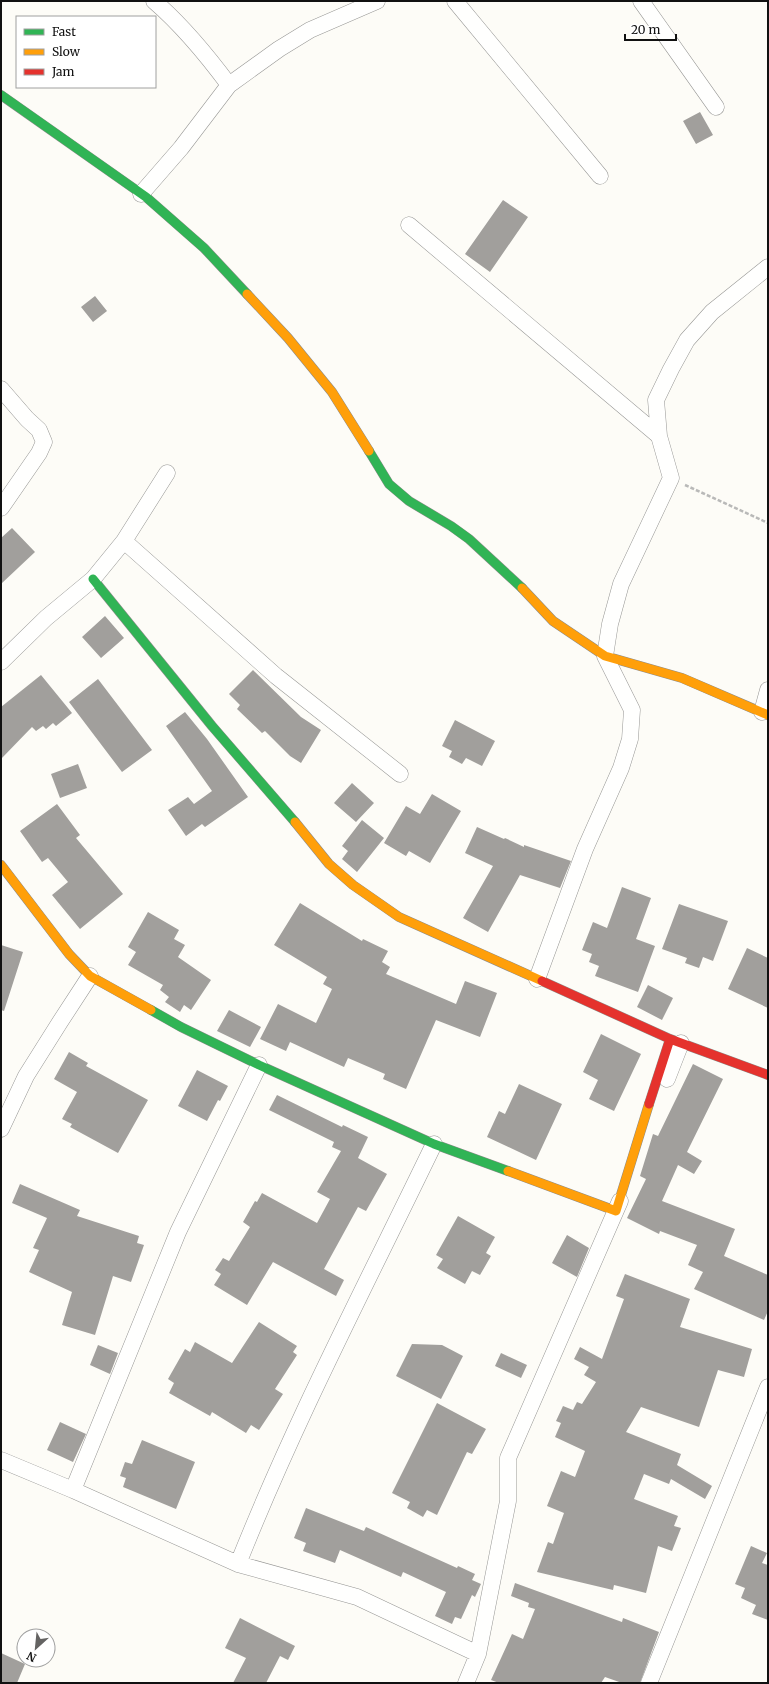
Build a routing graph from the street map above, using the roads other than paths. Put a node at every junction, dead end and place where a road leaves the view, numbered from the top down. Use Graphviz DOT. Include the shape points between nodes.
graph roads {
  1 [pos="154,1"];
  2 [pos="377,1"];
  3 [pos="455,1"];
  4 [pos="641,1"];
  5 [pos="229,85"];
  6 [pos="1,95"];
  7 [pos="716,107"];
  8 [pos="600,176"];
  9 [pos="141,194"];
  10 [pos="409,226"];
  11 [pos="768,267"];
  12 [pos="1,389"];
  13 [pos="659,436"];
  14 [pos="167,473"];
  15 [pos="1,508"];
  16 [pos="124,542"];
  17 [pos="93,579"];
  18 [pos="605,656"];
  19 [pos="1,662"];
  20 [pos="768,690"];
  21 [pos="765,714"];
  22 [pos="400,774"];
  23 [pos="1,866"];
  24 [pos="90,976"];
  25 [pos="537,979"];
  26 [pos="676,1041"];
  27 [pos="259,1065"];
  28 [pos="768,1075"];
  29 [pos="1,1129"];
  30 [pos="434,1144"];
  31 [pos="616,1211"];
  32 [pos="768,1387"];
  33 [pos="1,1460"];
  34 [pos="73,1490"];
  35 [pos="238,1564"];
  36 [pos="478,1654"];
  37 [pos="466,1683"];
  38 [pos="649,1683"];
  1 -- 5 [label="street" via="180,24"];
  2 -- 5 [label="street" via="310,30"];
  3 -- 8 [label="street"];
  4 -- 7 [label="street"];
  5 -- 9 [label="street" via="181,148"];
  6 -- 9 [label="street"];
  9 -- 18 [label="street" via="204,248 288,338 332,392 389,484 409,501 469,539 514,579 553,621"];
  10 -- 13 [label="street"];
  11 -- 13 [label="street" via="712,312 687,340 656,400"];
  12 -- 15 [label="street" via="39,430 44,442"];
  13 -- 18 [label="street" via="670,478 621,584 610,624"];
  14 -- 16 [label="street"];
  16 -- 17 [label="street"];
  16 -- 22 [label="street" via="276,676"];
  17 -- 19 [label="street" via="46,618"];
  17 -- 25 [label="street" via="212,726 329,864 353,885 399,917"];
  18 -- 21 [label="street" via="682,678"];
  18 -- 25 [label="street" via="632,710 630,739 621,768 586,849"];
  20 -- 21 [label="street"];
  23 -- 24 [label="street"];
  24 -- 27 [label="street" via="181,1027"];
  24 -- 29 [label="street" via="26,1076"];
  25 -- 26 [label="street"];
  26 -- 28 [label="street"];
  26 -- 31 [label="street"];
  27 -- 30 [label="street"];
  27 -- 34 [label="street" via="178,1232"];
  30 -- 31 [label="street"];
  30 -- 35 [label="street" via="301,1419"];
  31 -- 36 [label="street" via="508,1458 508,1500"];
  32 -- 38 [label="street"];
  33 -- 34 [label="street"];
  34 -- 35 [label="street"];
  35 -- 36 [label="street" via="357,1597"];
  36 -- 37 [label="street"];
}
